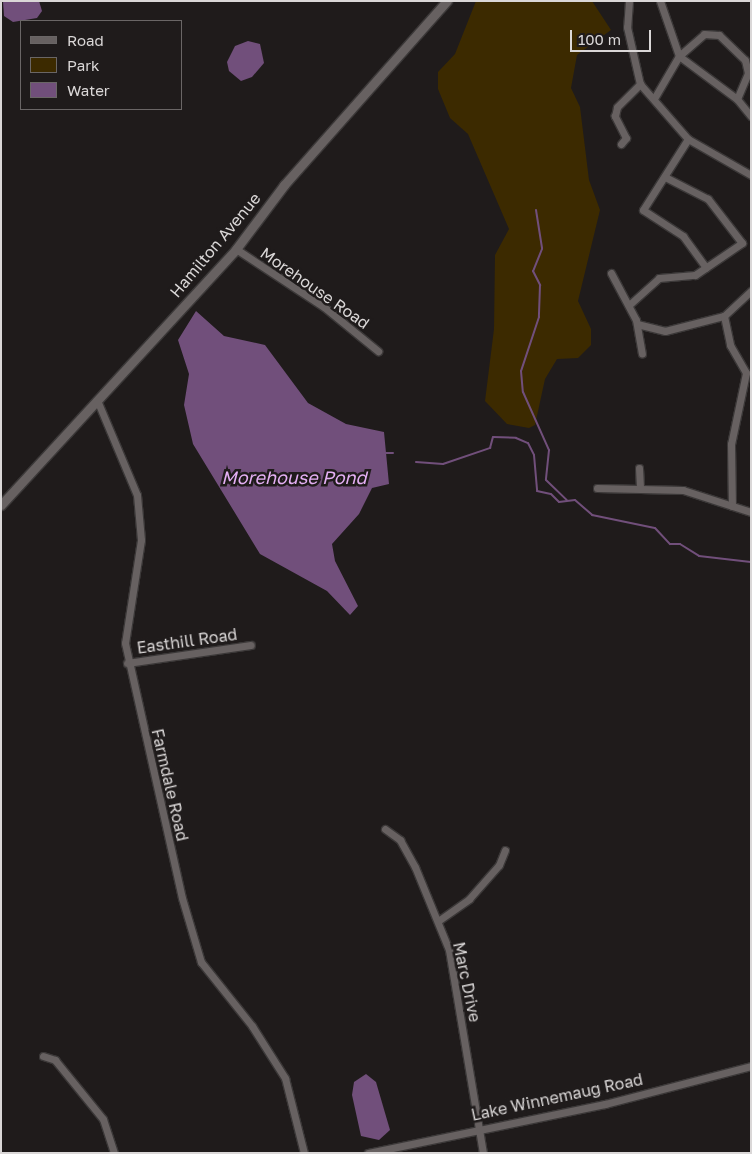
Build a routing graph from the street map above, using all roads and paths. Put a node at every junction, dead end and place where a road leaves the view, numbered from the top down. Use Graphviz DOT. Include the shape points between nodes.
graph roads {
  1 [pos="447,1"];
  2 [pos="629,1"];
  3 [pos="660,1"];
  4 [pos="679,56"];
  5 [pos="640,84"];
  6 [pos="655,97"];
  7 [pos="737,99"];
  8 [pos="751,116"];
  9 [pos="688,139"];
  10 [pos="621,144"];
  11 [pos="751,174"];
  12 [pos="665,177"];
  13 [pos="236,249"];
  14 [pos="706,268"];
  15 [pos="611,272"];
  16 [pos="751,291"];
  17 [pos="629,305"];
  18 [pos="724,316"];
  19 [pos="637,324"];
  20 [pos="378,351"];
  21 [pos="642,354"];
  22 [pos="97,400"];
  23 [pos="639,468"];
  24 [pos="597,488"];
  25 [pos="640,488"];
  26 [pos="1,505"];
  27 [pos="732,506"];
  28 [pos="751,512"];
  29 [pos="251,646"];
  30 [pos="128,663"];
  31 [pos="385,829"];
  32 [pos="505,850"];
  33 [pos="438,921"];
  34 [pos="43,1056"];
  35 [pos="751,1066"];
  36 [pos="478,1127"];
  37 [pos="114,1153"];
  38 [pos="304,1153"];
  39 [pos="368,1153"];
  40 [pos="483,1153"];
  1 -- 13 [label="street, Hamilton Avenue" via="284,185"];
  2 -- 5 [label="street" via="627,27"];
  3 -- 4 [label="street"];
  4 -- 6 [label="street"];
  4 -- 7 [label="street"];
  4 -- 7 [label="street" via="704,34 726,40 745,60 748,73"];
  5 -- 6 [label="street"];
  5 -- 10 [label="street" via="617,108 615,116 626,138"];
  6 -- 9 [label="street"];
  7 -- 8 [label="street"];
  9 -- 11 [label="street"];
  9 -- 12 [label="street"];
  12 -- 14 [label="street" via="643,204 643,210 682,236"];
  12 -- 14 [label="street" via="708,199 742,244"];
  13 -- 20 [label="street, Morehouse Road" via="324,307"];
  13 -- 22 [label="street, Hamilton Avenue"];
  14 -- 17 [label="street" via="684,278 659,278"];
  15 -- 17 [label="street"];
  16 -- 18 [label="street"];
  17 -- 19 [label="street"];
  18 -- 19 [label="street" via="665,330"];
  18 -- 27 [label="street" via="730,345 746,373 731,444"];
  19 -- 21 [label="street"];
  22 -- 26 [label="street, Hamilton Avenue"];
  22 -- 30 [label="street, Farmdale Road" via="137,495 140,518 138,558 126,621"];
  23 -- 25 [label="street"];
  24 -- 25 [label="street"];
  25 -- 27 [label="street" via="683,490"];
  27 -- 28 [label="street"];
  29 -- 30 [label="street, Easthill Road"];
  30 -- 38 [label="street, Farmdale Road" via="201,962 273,1056 294,1105"];
  31 -- 33 [label="street, Marc Drive" via="400,840"];
  32 -- 33 [label="street" via="499,865 470,898"];
  33 -- 36 [label="street, Marc Drive" via="454,974"];
  34 -- 37 [label="street" via="55,1060 94,1107"];
  35 -- 36 [label="street, Lake Winnemaug Road" via="605,1104"];
  36 -- 39 [label="street, Lake Winnemaug Road"];
  36 -- 40 [label="street, Marc Drive"];
}
